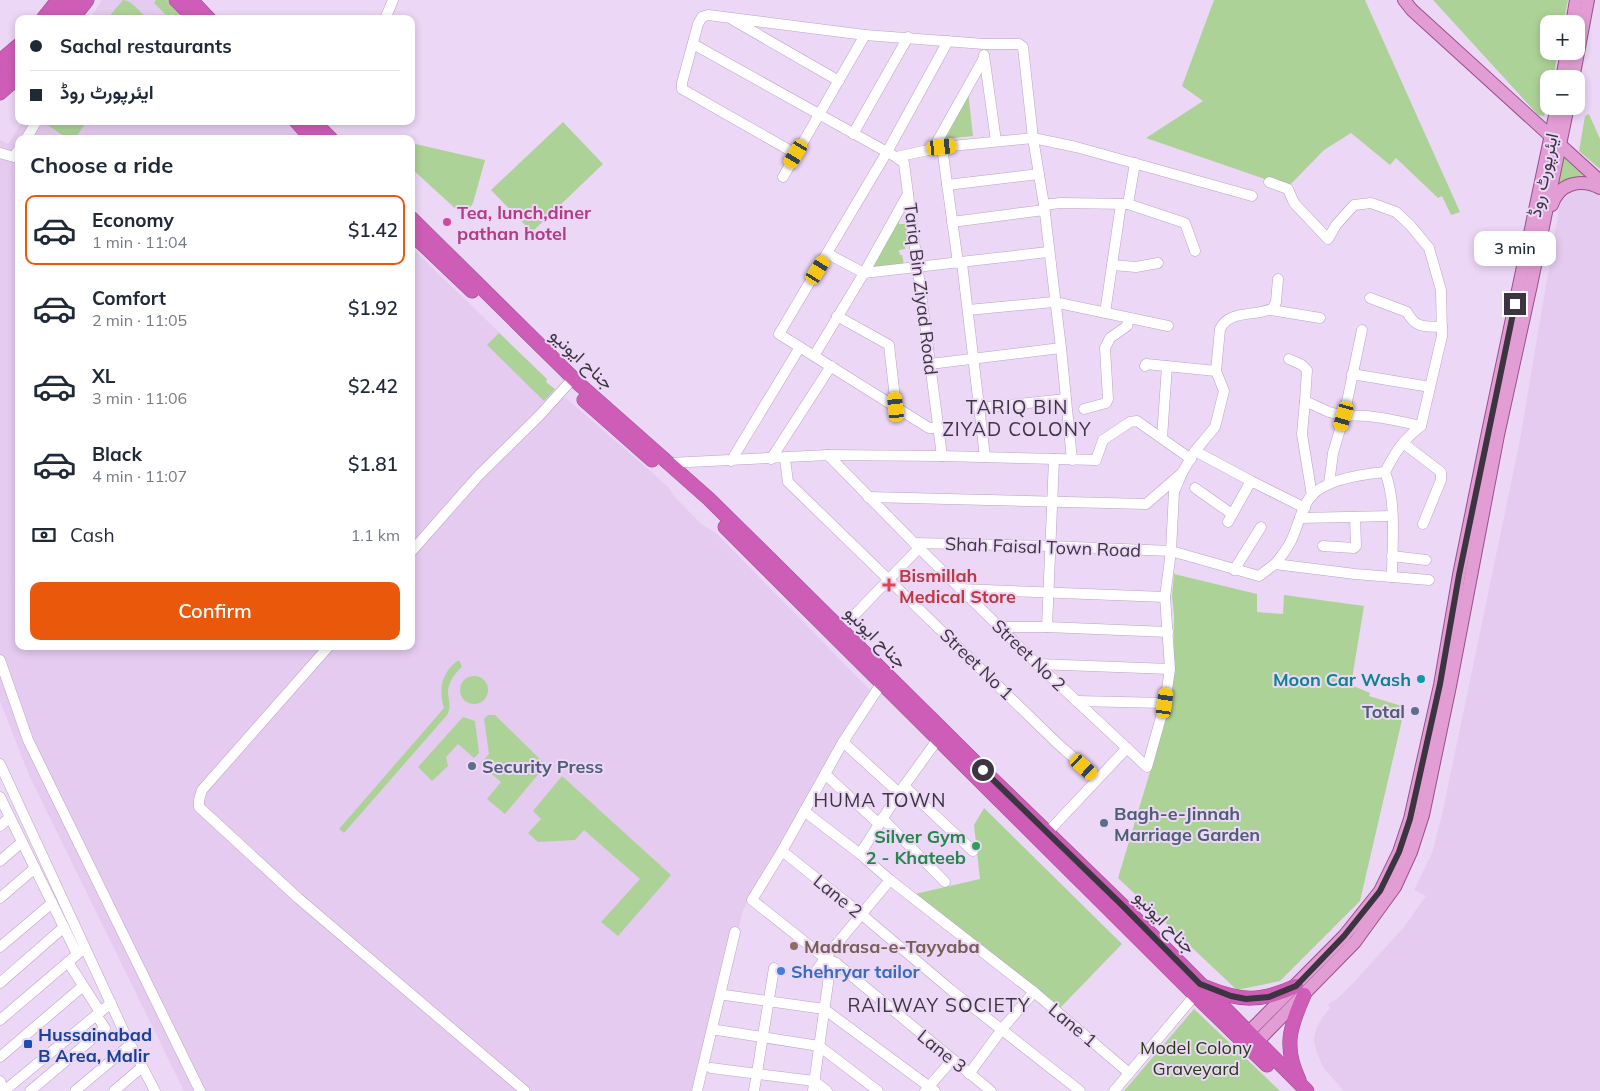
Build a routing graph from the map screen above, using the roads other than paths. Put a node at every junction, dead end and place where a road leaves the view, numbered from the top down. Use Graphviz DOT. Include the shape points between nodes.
graph roads {
  1 [pos="58,0"];
  2 [pos="73,0"];
  3 [pos="87,0"];
  4 [pos="176,0"];
  5 [pos="190,0"];
  6 [pos="394,0"];
  7 [pos="1404,0"];
  8 [pos="1576,0"];
  9 [pos="1588,0"];
  10 [pos="46,15"];
  11 [pos="61,15"];
  12 [pos="75,15"];
  13 [pos="191,15"];
  14 [pos="205,15"];
  15 [pos="387,15"];
  16 [pos="1574,15"];
  17 [pos="729,18"];
  18 [pos="865,35"];
  19 [pos="908,37"];
  20 [pos="948,41"];
  21 [pos="693,44"];
  22 [pos="984,44"];
  23 [pos="15,48"];
  24 [pos="984,58"];
  25 [pos="0,61"];
  26 [pos="15,67"];
  27 [pos="1575,70"];
  28 [pos="15,78"];
  29 [pos="839,80"];
  30 [pos="1,87"];
  31 [pos="819,115"];
  32 [pos="1557,115"];
  33 [pos="1565,115"];
  34 [pos="300,125"];
  35 [pos="317,125"];
  36 [pos="853,134"];
  37 [pos="308,135"];
  38 [pos="327,135"];
  39 [pos="1033,138"];
  40 [pos="996,142"];
  41 [pos="1556,142"];
  42 [pos="938,148"];
  43 [pos="0,153"];
  44 [pos="796,154"];
  45 [pos="892,154"];
  46 [pos="15,155"];
  47 [pos="1135,163"];
  48 [pos="1039,174"];
  49 [pos="783,177"];
  50 [pos="1600,181"];
  51 [pos="1269,182"];
  52 [pos="947,185"];
  53 [pos="1600,188"];
  54 [pos="908,194"];
  55 [pos="1252,196"];
  56 [pos="1125,204"];
  57 [pos="1044,208"];
  58 [pos="415,222"];
  59 [pos="952,222"];
  60 [pos="1541,234"];
  61 [pos="415,237"];
  62 [pos="1195,251"];
  63 [pos="1048,252"];
  64 [pos="828,254"];
  65 [pos="960,263"];
  66 [pos="1158,263"];
  67 [pos="1112,265"];
  68 [pos="919,268"];
  69 [pos="864,273"];
  70 [pos="1278,279"];
  71 [pos="1370,298"];
  72 [pos="1054,302"];
  73 [pos="968,310"];
  74 [pos="1271,310"];
  75 [pos="1105,314"];
  76 [pos="837,316"];
  77 [pos="1129,318"];
  78 [pos="1320,318"];
  79 [pos="1168,326"];
  80 [pos="1442,327"];
  81 [pos="1362,330"];
  82 [pos="800,347"];
  83 [pos="1060,348"];
  84 [pos="814,356"];
  85 [pos="974,358"];
  86 [pos="1289,359"];
  87 [pos="930,364"];
  88 [pos="831,366"];
  89 [pos="1145,366"];
  90 [pos="1168,366"];
  91 [pos="1216,371"];
  92 [pos="1352,374"];
  93 [pos="568,384"];
  94 [pos="1430,387"];
  95 [pos="1066,398"];
  96 [pos="1305,401"];
  97 [pos="896,407"];
  98 [pos="979,408"];
  99 [pos="1084,409"];
  100 [pos="1344,416"];
  101 [pos="1421,426"];
  102 [pos="938,428"];
  103 [pos="1162,438"];
  104 [pos="1403,443"];
  105 [pos="1193,455"];
  106 [pos="828,456"];
  107 [pos="942,456"];
  108 [pos="985,457"];
  109 [pos="771,459"];
  110 [pos="785,459"];
  111 [pos="1054,459"];
  112 [pos="1072,460"];
  113 [pos="731,461"];
  114 [pos="670,463"];
  115 [pos="1385,472"];
  116 [pos="1182,473"];
  117 [pos="1251,482"];
  118 [pos="1329,484"];
  119 [pos="1195,488"];
  120 [pos="1312,496"];
  121 [pos="868,497"];
  122 [pos="1052,503"];
  123 [pos="1305,508"];
  124 [pos="1392,516"];
  125 [pos="1355,517"];
  126 [pos="1300,518"];
  127 [pos="1423,524"];
  128 [pos="1261,527"];
  129 [pos="917,546"];
  130 [pos="1051,546"];
  131 [pos="1324,546"];
  132 [pos="415,548"];
  133 [pos="1171,551"];
  134 [pos="1392,556"];
  135 [pos="1426,560"];
  136 [pos="1275,564"];
  137 [pos="1234,570"];
  138 [pos="1392,577"];
  139 [pos="889,578"];
  140 [pos="1428,580"];
  141 [pos="960,589"];
  142 [pos="1049,591"];
  143 [pos="1165,597"];
  144 [pos="999,627"];
  145 [pos="1047,627"];
  146 [pos="842,629"];
  147 [pos="1168,632"];
  148 [pos="325,650"];
  149 [pos="0,660"];
  150 [pos="1037,664"];
  151 [pos="1170,669"];
  152 [pos="881,684"];
  153 [pos="1076,701"];
  154 [pos="1165,703"];
  155 [pos="938,739"];
  156 [pos="843,742"];
  157 [pos="1126,748"];
  158 [pos="0,764"];
  159 [pos="825,774"];
  160 [pos="3,778"];
  161 [pos="1097,778"];
  162 [pos="901,789"];
  163 [pos="0,797"];
  164 [pos="804,811"];
  165 [pos="10,817"];
  166 [pos="880,821"];
  167 [pos="0,826"];
  168 [pos="1047,832"];
  169 [pos="22,842"];
  170 [pos="782,851"];
  171 [pos="973,851"];
  172 [pos="860,854"];
  173 [pos="0,861"];
  174 [pos="35,868"];
  175 [pos="890,880"];
  176 [pos="945,882"];
  177 [pos="0,898"];
  178 [pos="52,903"];
  179 [pos="861,914"];
  180 [pos="64,927"];
  181 [pos="734,932"];
  182 [pos="0,947"];
  183 [pos="81,951"];
  184 [pos="826,958"];
  185 [pos="68,962"];
  186 [pos="836,964"];
  187 [pos="774,968"];
  188 [pos="814,974"];
  189 [pos="0,983"];
  190 [pos="83,986"];
  191 [pos="1197,990"];
  192 [pos="1300,990"];
  193 [pos="1034,992"];
  194 [pos="725,995"];
  195 [pos="769,1002"];
  196 [pos="111,1003"];
  197 [pos="824,1009"];
  198 [pos="98,1013"];
  199 [pos="0,1020"];
  200 [pos="1002,1029"];
  201 [pos="717,1030"];
  202 [pos="764,1038"];
  203 [pos="1249,1038"];
  204 [pos="130,1045"];
  205 [pos="819,1046"];
  206 [pos="0,1057"];
  207 [pos="952,1060"];
  208 [pos="142,1067"];
  209 [pos="711,1068"];
  210 [pos="758,1073"];
  211 [pos="1129,1073"];
  212 [pos="969,1074"];
  213 [pos="0,1081"];
  214 [pos="813,1086"];
  215 [pos="930,1089"];
  216 [pos="1301,1089"];
  217 [pos="30,1091"];
  218 [pos="75,1091"];
  219 [pos="114,1091"];
  220 [pos="154,1091"];
  221 [pos="200,1091"];
  222 [pos="525,1091"];
  223 [pos="697,1091"];
  224 [pos="754,1091"];
  225 [pos="827,1091"];
  226 [pos="878,1091"];
  227 [pos="991,1091"];
  228 [pos="1080,1091"];
  229 [pos="1114,1091"];
  1 -- 10 [label="highway"];
  2 -- 11 [label="highway"];
  3 -- 12 [label="highway"];
  4 -- 13 [label="highway"];
  5 -- 14 [label="highway"];
  6 -- 15 [label="street"];
  7 -- 41 [label="main road"];
  8 -- 16 [label="main road"];
  9 -- 27 [label="main road"];
  17 -- 18 [label="street"];
  17 -- 21 [label="street" via="702,17"];
  17 -- 29 [label="street"];
  18 -- 19 [label="street"];
  18 -- 29 [label="street"];
  19 -- 20 [label="street"];
  19 -- 36 [label="street"];
  20 -- 22 [label="street"];
  20 -- 45 [label="street"];
  21 -- 31 [label="street"];
  21 -- 44 [label="street" via="682,89"];
  22 -- 24 [label="street"];
  22 -- 39 [label="street" via="1019,44 1023,47"];
  23 -- 25 [label="highway"];
  24 -- 40 [label="street"];
  24 -- 42 [label="street"];
  26 -- 30 [label="highway"];
  28 -- 30 [label="highway"];
  29 -- 31 [label="street"];
  31 -- 36 [label="street"];
  31 -- 44 [label="street"];
  32 -- 41 [label="main road, ایئرپورٹ روڈ"];
  33 -- 41 [label="main road, ایئرپورٹ روڈ"];
  34 -- 37 [label="highway"];
  35 -- 38 [label="highway"];
  36 -- 45 [label="street"];
  39 -- 40 [label="street"];
  39 -- 47 [label="street"];
  39 -- 48 [label="street"];
  40 -- 42 [label="street"];
  41 -- 50 [label="main road"];
  41 -- 60 [label="main road, ایئرپورٹ روڈ"];
  41 -- 192 [label="main road, ایئرپورٹ روڈ" via="1484,451 1440,684 1410,819 1399,852 1380,891"];
  42 -- 45 [label="street"];
  42 -- 52 [label="street"];
  43 -- 46 [label="street"];
  44 -- 49 [label="street"];
  45 -- 54 [label="street, Tariq Bin Ziyad Road" via="904,163"];
  45 -- 64 [label="street"];
  47 -- 55 [label="street"];
  47 -- 56 [label="street"];
  48 -- 52 [label="street"];
  48 -- 57 [label="street"];
  51 -- 80 [label="street" via="1288,189 1294,203 1328,239 1354,205 1371,203 1396,212 1429,248 1442,290"];
  52 -- 59 [label="street"];
  53 -- 60 [label="main road" via="1580,182 1566,186 1555,198 1550,219"];
  54 -- 68 [label="street, Tariq Bin Ziyad Road"];
  54 -- 69 [label="street"];
  56 -- 57 [label="street" via="1060,203"];
  56 -- 62 [label="street" via="1185,223"];
  56 -- 67 [label="street"];
  57 -- 59 [label="street"];
  57 -- 63 [label="street"];
  58 -- 114 [label="highway, جناح ایونیو" via="580,384"];
  59 -- 65 [label="street"];
  60 -- 192 [label="main road, ایئرپورٹ روڈ" via="1423,815 1395,887 1355,942"];
  61 -- 93 [label="highway, جناح ایونیو"];
  63 -- 65 [label="street"];
  63 -- 72 [label="street"];
  64 -- 69 [label="street"];
  64 -- 82 [label="street" via="779,334"];
  65 -- 68 [label="street"];
  65 -- 73 [label="street"];
  66 -- 67 [label="street" via="1136,267"];
  67 -- 75 [label="street"];
  68 -- 69 [label="street"];
  68 -- 87 [label="street, Tariq Bin Ziyad Road"];
  69 -- 76 [label="street"];
  70 -- 74 [label="street" via="1276,302"];
  71 -- 80 [label="street" via="1407,312 1417,325"];
  72 -- 73 [label="street"];
  72 -- 75 [label="street"];
  72 -- 83 [label="street"];
  73 -- 85 [label="street"];
  74 -- 78 [label="street"];
  74 -- 91 [label="street" via="1230,318 1222,325"];
  75 -- 77 [label="street"];
  76 -- 84 [label="street"];
  76 -- 97 [label="street" via="889,345"];
  77 -- 79 [label="street"];
  77 -- 99 [label="street" via="1127,326 1110,338 1105,348 1108,399 1106,403"];
  80 -- 94 [label="street"];
  81 -- 92 [label="street"];
  82 -- 84 [label="street"];
  82 -- 113 [label="street"];
  83 -- 85 [label="street"];
  83 -- 95 [label="street"];
  84 -- 88 [label="street"];
  85 -- 87 [label="street"];
  85 -- 98 [label="street"];
  86 -- 96 [label="street" via="1307,370"];
  87 -- 102 [label="street, Tariq Bin Ziyad Road"];
  88 -- 97 [label="street"];
  88 -- 109 [label="street"];
  89 -- 90 [label="street"];
  90 -- 91 [label="street"];
  90 -- 103 [label="street"];
  91 -- 105 [label="street" via="1224,391 1215,427"];
  92 -- 94 [label="street"];
  92 -- 100 [label="street"];
  93 -- 132 [label="street"];
  93 -- 152 [label="highway, جناح ایونیو" via="708,510"];
  94 -- 101 [label="street"];
  95 -- 98 [label="street"];
  95 -- 112 [label="street"];
  96 -- 100 [label="street"];
  96 -- 120 [label="street" via="1302,434"];
  97 -- 102 [label="street" via="929,428"];
  98 -- 108 [label="street"];
  100 -- 101 [label="street" via="1392,419"];
  100 -- 118 [label="street" via="1333,453"];
  101 -- 104 [label="street"];
  102 -- 107 [label="street, Tariq Bin Ziyad Road"];
  103 -- 105 [label="street"];
  103 -- 112 [label="street" via="1137,422 1130,422 1102,440 1096,460"];
  104 -- 115 [label="street"];
  104 -- 127 [label="street" via="1441,472 1441,480"];
  105 -- 116 [label="street"];
  105 -- 117 [label="street"];
  106 -- 107 [label="street"];
  106 -- 110 [label="street"];
  106 -- 121 [label="street, Street No 2"];
  107 -- 108 [label="street"];
  108 -- 111 [label="street"];
  109 -- 110 [label="street"];
  109 -- 113 [label="street"];
  110 -- 139 [label="street, Street No 1" via="788,482"];
  111 -- 112 [label="street"];
  111 -- 122 [label="street"];
  113 -- 114 [label="street"];
  114 -- 146 [label="highway, جناح ایونیو"];
  115 -- 118 [label="street"];
  115 -- 124 [label="street" via="1390,484"];
  116 -- 122 [label="street" via="1146,504"];
  116 -- 133 [label="street" via="1174,492"];
  117 -- 119 [label="street" via="1230,518"];
  117 -- 123 [label="street"];
  118 -- 120 [label="street"];
  120 -- 123 [label="street"];
  121 -- 122 [label="street"];
  121 -- 129 [label="street, Street No 2"];
  122 -- 130 [label="street"];
  123 -- 126 [label="street"];
  124 -- 125 [label="street"];
  124 -- 134 [label="street"];
  125 -- 126 [label="street"];
  125 -- 131 [label="street" via="1354,548"];
  126 -- 136 [label="street" via="1291,542"];
  128 -- 137 [label="street"];
  129 -- 130 [label="street, Shah Faisal Town Road"];
  129 -- 139 [label="street"];
  129 -- 141 [label="street, Street No 2"];
  130 -- 133 [label="street, Shah Faisal Town Road"];
  130 -- 142 [label="street"];
  133 -- 137 [label="street, Shah Faisal Town Road"];
  133 -- 143 [label="street"];
  134 -- 135 [label="street"];
  134 -- 138 [label="street"];
  136 -- 137 [label="street, Shah Faisal Town Road" via="1259,576"];
  136 -- 138 [label="street"];
  138 -- 140 [label="street"];
  139 -- 146 [label="street"];
  139 -- 161 [label="street, Street No 1" via="1058,744"];
  141 -- 142 [label="street"];
  141 -- 144 [label="street, Street No 2"];
  142 -- 143 [label="street"];
  142 -- 145 [label="street"];
  143 -- 147 [label="street"];
  144 -- 145 [label="street"];
  144 -- 150 [label="street, Street No 2"];
  145 -- 147 [label="street"];
  146 -- 168 [label="highway, جناح ایونیو"];
  147 -- 151 [label="street"];
  148 -- 222 [label="street" via="202,790 199,808 298,898"];
  149 -- 221 [label="street" via="28,740"];
  150 -- 151 [label="street"];
  150 -- 153 [label="street, Street No 2"];
  151 -- 154 [label="street"];
  152 -- 155 [label="highway, جناح ایونیو"];
  152 -- 156 [label="street"];
  153 -- 154 [label="street"];
  153 -- 157 [label="street, Street No 2"];
  154 -- 157 [label="street, Street No 2" via="1147,767"];
  155 -- 162 [label="street"];
  155 -- 191 [label="highway, جناح ایونیو"];
  156 -- 159 [label="street"];
  156 -- 162 [label="street"];
  157 -- 161 [label="street"];
  158 -- 160 [label="street"];
  159 -- 164 [label="street"];
  159 -- 166 [label="street"];
  160 -- 183 [label="street"];
  161 -- 168 [label="street"];
  162 -- 166 [label="street"];
  162 -- 171 [label="street"];
  163 -- 165 [label="street"];
  164 -- 170 [label="street"];
  164 -- 172 [label="street, Lane 1"];
  165 -- 167 [label="street"];
  165 -- 169 [label="street"];
  166 -- 172 [label="street"];
  166 -- 176 [label="street"];
  168 -- 191 [label="highway, جناح ایونیو" via="1124,907"];
  169 -- 173 [label="street"];
  169 -- 174 [label="street"];
  170 -- 179 [label="street, Lane 2"];
  170 -- 184 [label="street, Lane 3" via="752,900"];
  172 -- 175 [label="street, Lane 1"];
  174 -- 177 [label="street"];
  174 -- 178 [label="street"];
  175 -- 179 [label="street"];
  175 -- 193 [label="street, Lane 1"];
  178 -- 180 [label="street"];
  178 -- 182 [label="street"];
  179 -- 184 [label="street"];
  179 -- 200 [label="street, Lane 2"];
  180 -- 183 [label="street"];
  180 -- 189 [label="street"];
  181 -- 223 [label="street"];
  183 -- 185 [label="street"];
  183 -- 196 [label="street"];
  184 -- 186 [label="street, Lane 3"];
  184 -- 188 [label="street"];
  185 -- 190 [label="street"];
  185 -- 199 [label="street"];
  186 -- 197 [label="street" via="829,976"];
  186 -- 207 [label="street, Lane 3"];
  187 -- 195 [label="street"];
  190 -- 198 [label="street"];
  190 -- 206 [label="street"];
  191 -- 192 [label="highway" via="1246,999"];
  191 -- 203 [label="highway, جناح ایونیو"];
  191 -- 211 [label="street"];
  192 -- 203 [label="main road, ایئرپورٹ روڈ"];
  192 -- 216 [label="highway" via="1289,1039 1291,1059"];
  193 -- 200 [label="street"];
  193 -- 211 [label="street, Lane 1"];
  194 -- 195 [label="street"];
  195 -- 197 [label="street"];
  195 -- 202 [label="street"];
  196 -- 198 [label="street"];
  196 -- 204 [label="street"];
  197 -- 205 [label="street"];
  197 -- 215 [label="street"];
  198 -- 213 [label="street" via="4,1091"];
  198 -- 217 [label="street" via="105,1028"];
  200 -- 212 [label="street"];
  200 -- 228 [label="street, Lane 2"];
  201 -- 202 [label="street"];
  202 -- 205 [label="street"];
  202 -- 210 [label="street"];
  203 -- 216 [label="highway, جناح ایونیو"];
  204 -- 208 [label="street"];
  204 -- 218 [label="street"];
  205 -- 214 [label="street"];
  205 -- 226 [label="street"];
  207 -- 212 [label="street, Lane 3"];
  207 -- 215 [label="street"];
  208 -- 219 [label="street"];
  208 -- 220 [label="street"];
  209 -- 210 [label="street"];
  210 -- 214 [label="street"];
  210 -- 224 [label="street"];
  211 -- 229 [label="street"];
  212 -- 227 [label="street, Lane 3"];
  214 -- 225 [label="street"];
}
